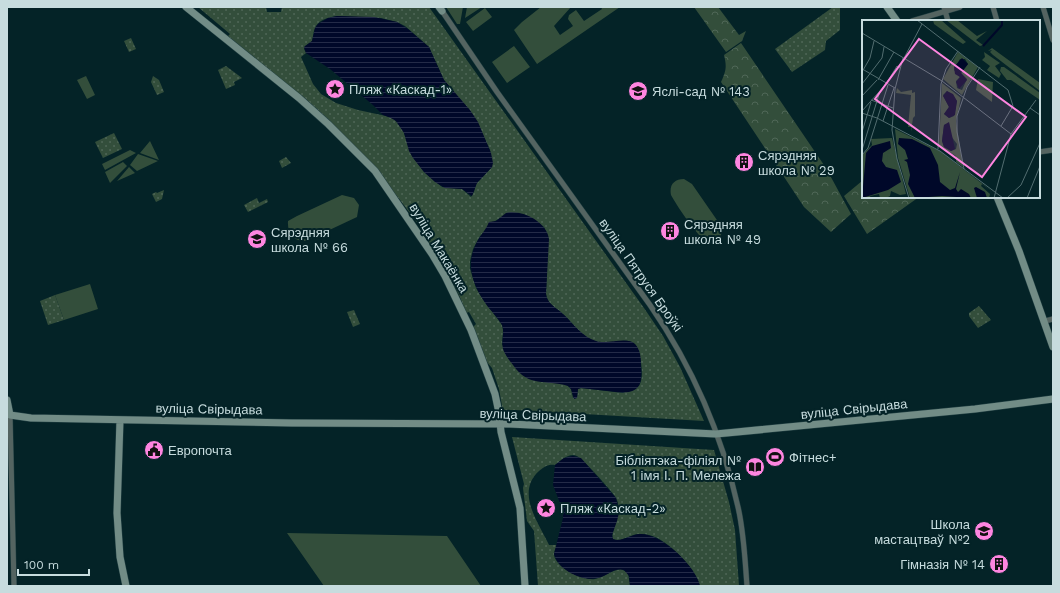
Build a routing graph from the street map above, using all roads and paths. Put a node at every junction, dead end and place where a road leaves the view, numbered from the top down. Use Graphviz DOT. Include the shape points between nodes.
graph roads {
  1 [pos="186,7"];
  2 [pos="887,7"];
  3 [pos="960,7"];
  4 [pos="993,7"];
  5 [pos="1042,7"];
  6 [pos="441,8"];
  7 [pos="944,9"];
  8 [pos="896,20"];
  9 [pos="915,20"];
  10 [pos="948,20"];
  11 [pos="997,20"];
  12 [pos="1053,40"];
  13 [pos="1053,150"];
  14 [pos="1040,152"];
  15 [pos="997,198"];
  16 [pos="1053,319"];
  17 [pos="1045,321"];
  18 [pos="1053,348"];
  19 [pos="1053,399"];
  20 [pos="7,400"];
  21 [pos="10,415"];
  22 [pos="120,420"];
  23 [pos="500,424"];
  24 [pos="716,434"];
  25 [pos="14,586"];
  26 [pos="126,586"];
  27 [pos="525,586"];
  28 [pos="746,586"];
  1 -- 23 [label="main road, вуліца Макаёнка" via="299,98 375,171 423,239 457,300 495,394"];
  2 -- 8 [label="main road"];
  3 -- 7 [label="street"];
  4 -- 11 [label="street"];
  5 -- 12 [label="street"];
  6 -- 24 [label="street, вуліца Пятруся Броўкі" via="497,92 668,331 700,393"];
  7 -- 9 [label="street"];
  7 -- 10 [label="street"];
  13 -- 14 [label="street"];
  15 -- 17 [label="main road"];
  16 -- 17 [label="street"];
  17 -- 18 [label="main road"];
  19 -- 24 [label="main road, вуліца Свірыдава"];
  20 -- 21 [label="main road"];
  21 -- 22 [label="main road, вуліца Свірыдава" via="31,418"];
  21 -- 25 [label="street"];
  22 -- 23 [label="main road, вуліца Свірыдава"];
  22 -- 26 [label="main road" via="117,513 120,557"];
  23 -- 24 [label="main road, вуліца Свірыдава"];
  23 -- 27 [label="main road, вуліца Макаёнка" via="520,508"];
  24 -- 28 [label="street, вуліца Пятруся Броўкі" via="738,507"];
}
